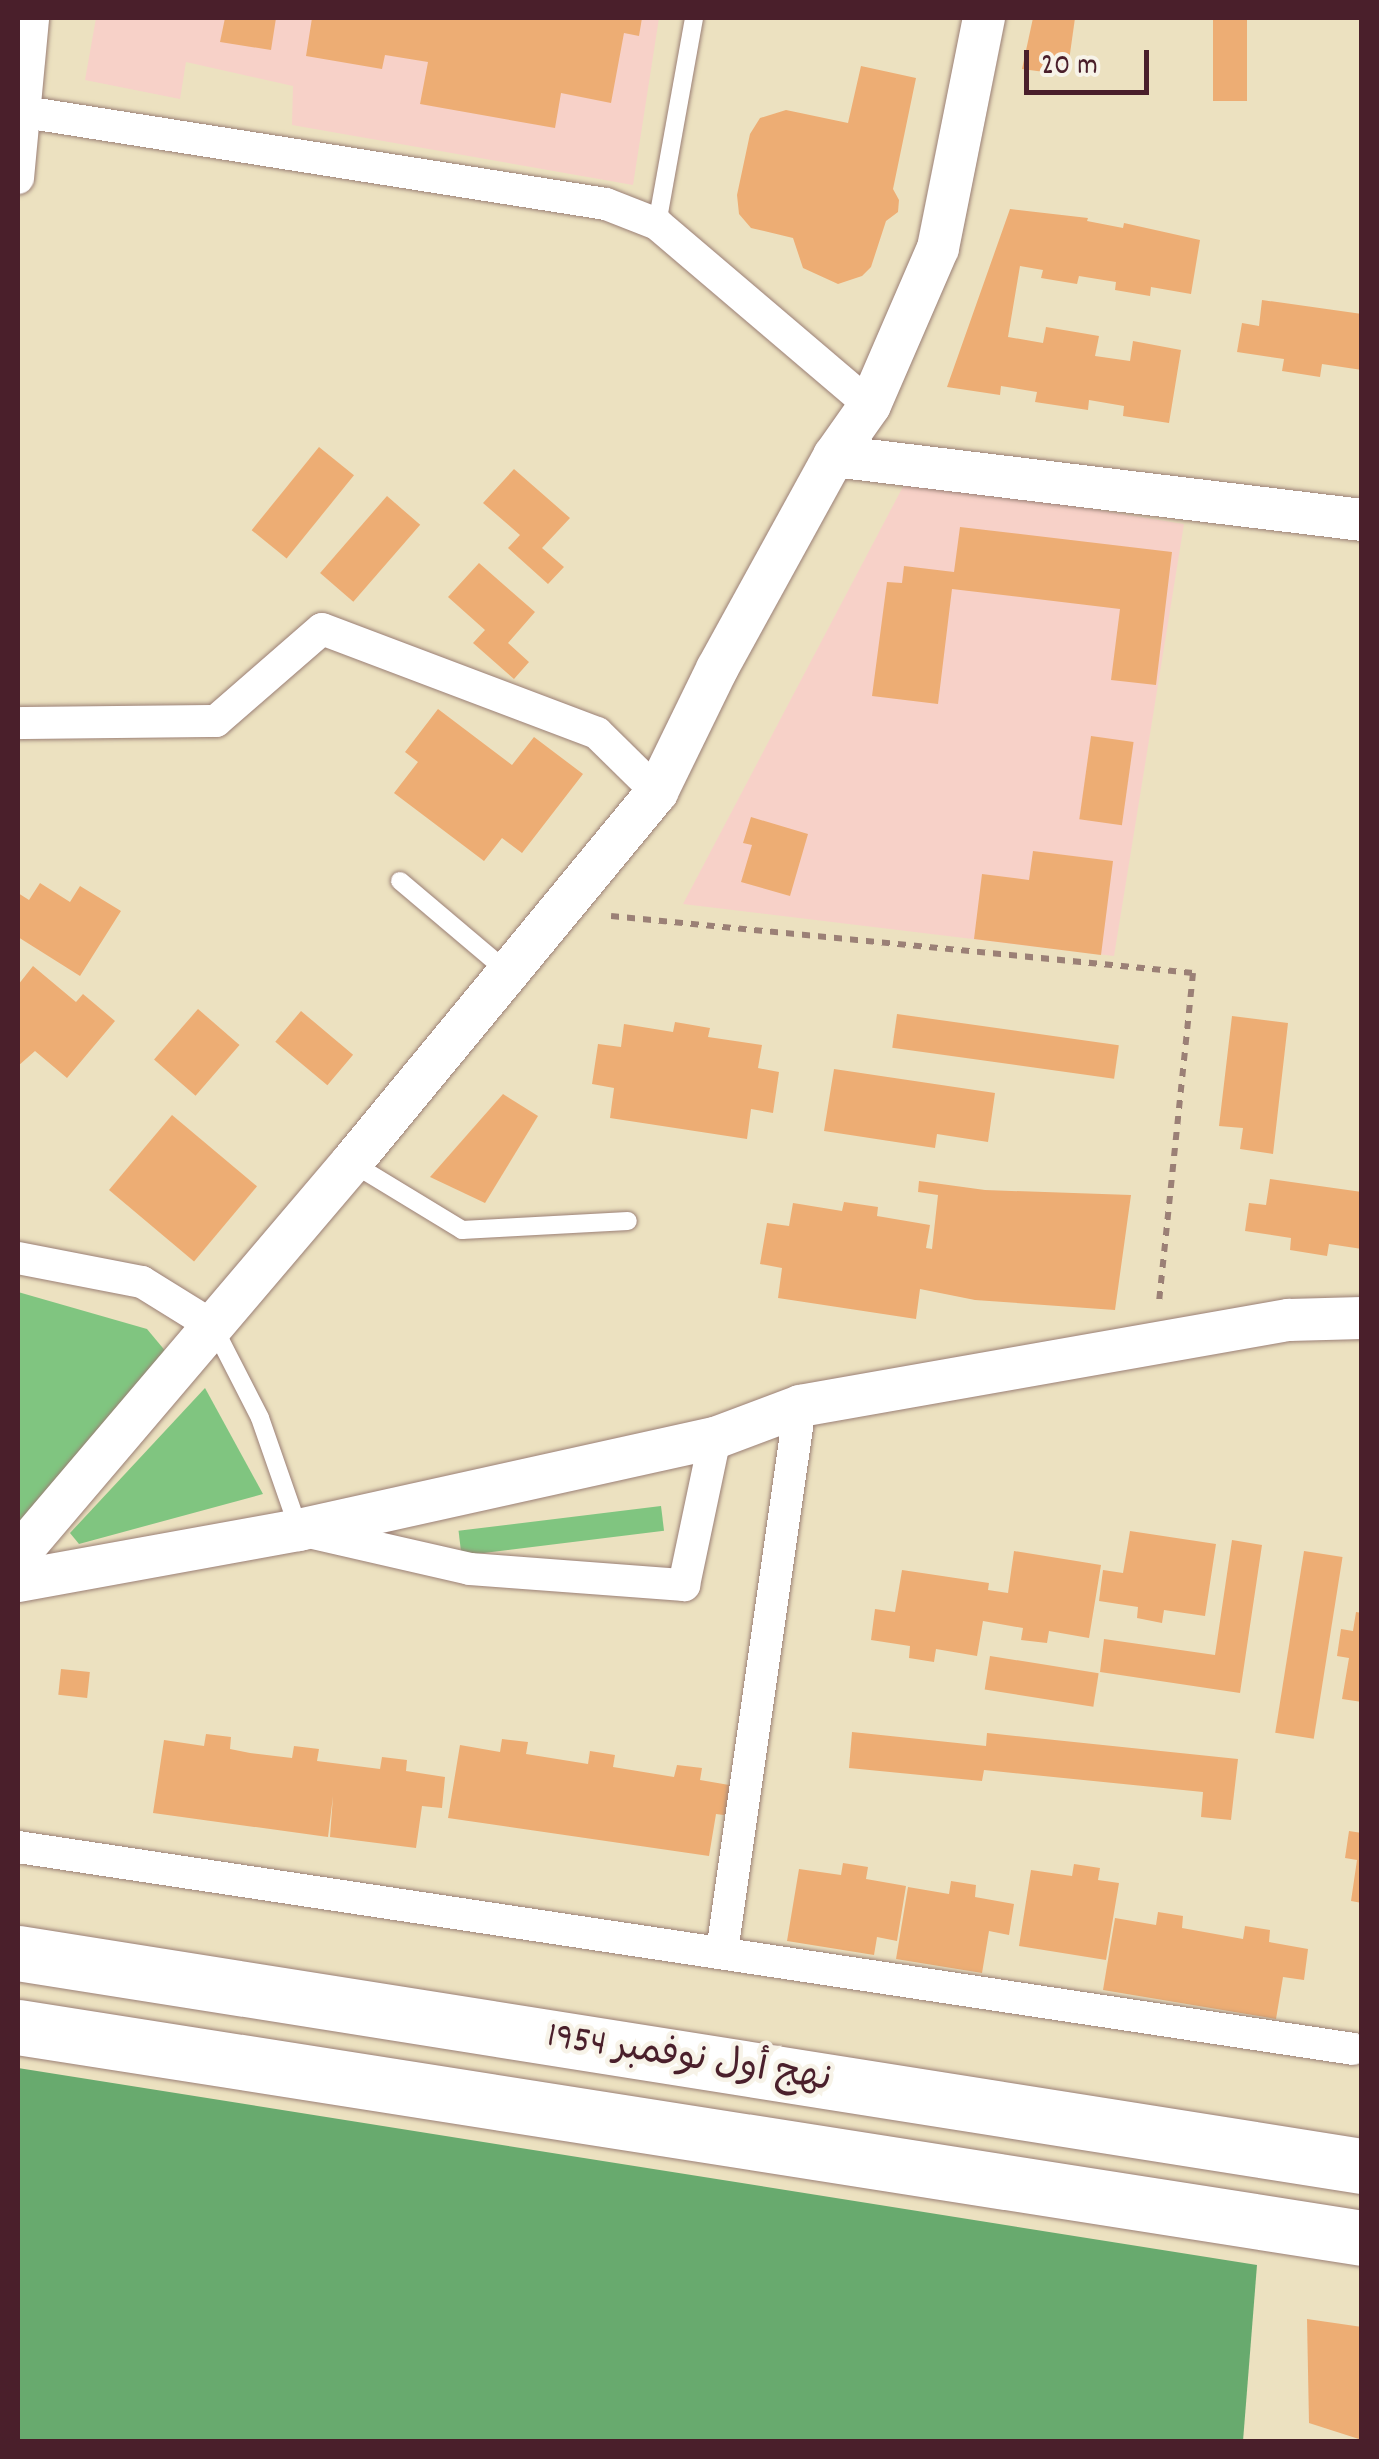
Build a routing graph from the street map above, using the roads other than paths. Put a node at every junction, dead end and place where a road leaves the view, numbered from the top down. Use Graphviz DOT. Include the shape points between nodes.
graph roads {
  1 [pos="32,18"];
  2 [pos="694,18"];
  3 [pos="984,18"];
  4 [pos="20,111"];
  5 [pos="18,178"];
  6 [pos="657,224"];
  7 [pos="870,405"];
  8 [pos="834,456"];
  9 [pos="1362,520"];
  10 [pos="18,723"];
  11 [pos="657,792"];
  12 [pos="400,881"];
  13 [pos="510,974"];
  14 [pos="352,1162"];
  15 [pos="628,1221"];
  16 [pos="18,1258"];
  17 [pos="1362,1318"];
  18 [pos="213,1326"];
  19 [pos="800,1406"];
  20 [pos="716,1438"];
  21 [pos="299,1530"];
  22 [pos="18,1555"];
  23 [pos="18,1581"];
  24 [pos="18,1846"];
  25 [pos="18,1952"];
  26 [pos="722,1952"];
  27 [pos="18,2027"];
  28 [pos="1353,2049"];
  29 [pos="1362,2166"];
  30 [pos="1362,2238"];
  1 -- 4 [label="street"];
  2 -- 6 [label="lane"];
  3 -- 7 [label="street" via="938,248"];
  4 -- 5 [label="street"];
  4 -- 6 [label="street" via="606,204"];
  6 -- 7 [label="street"];
  7 -- 8 [label="street"];
  8 -- 9 [label="street"];
  8 -- 11 [label="street"];
  10 -- 11 [label="street" via="216,721 322,629 597,734"];
  11 -- 13 [label="street"];
  12 -- 13 [label="lane"];
  13 -- 14 [label="street"];
  14 -- 15 [label="lane" via="462,1230"];
  14 -- 18 [label="street"];
  16 -- 18 [label="street" via="142,1282"];
  17 -- 19 [label="street" via="1288,1320"];
  18 -- 21 [label="lane" via="260,1418"];
  18 -- 22 [label="street"];
  19 -- 20 [label="street"];
  19 -- 26 [label="street"];
  20 -- 21 [label="street"];
  20 -- 21 [label="street" via="684,1585 470,1569"];
  21 -- 23 [label="street"];
  24 -- 26 [label="street"];
  25 -- 29 [label="highway, نهج أول نوفمبر 1954"];
  26 -- 28 [label="street"];
  27 -- 30 [label="highway, نهج أول نوفمبر 1954"];
}
